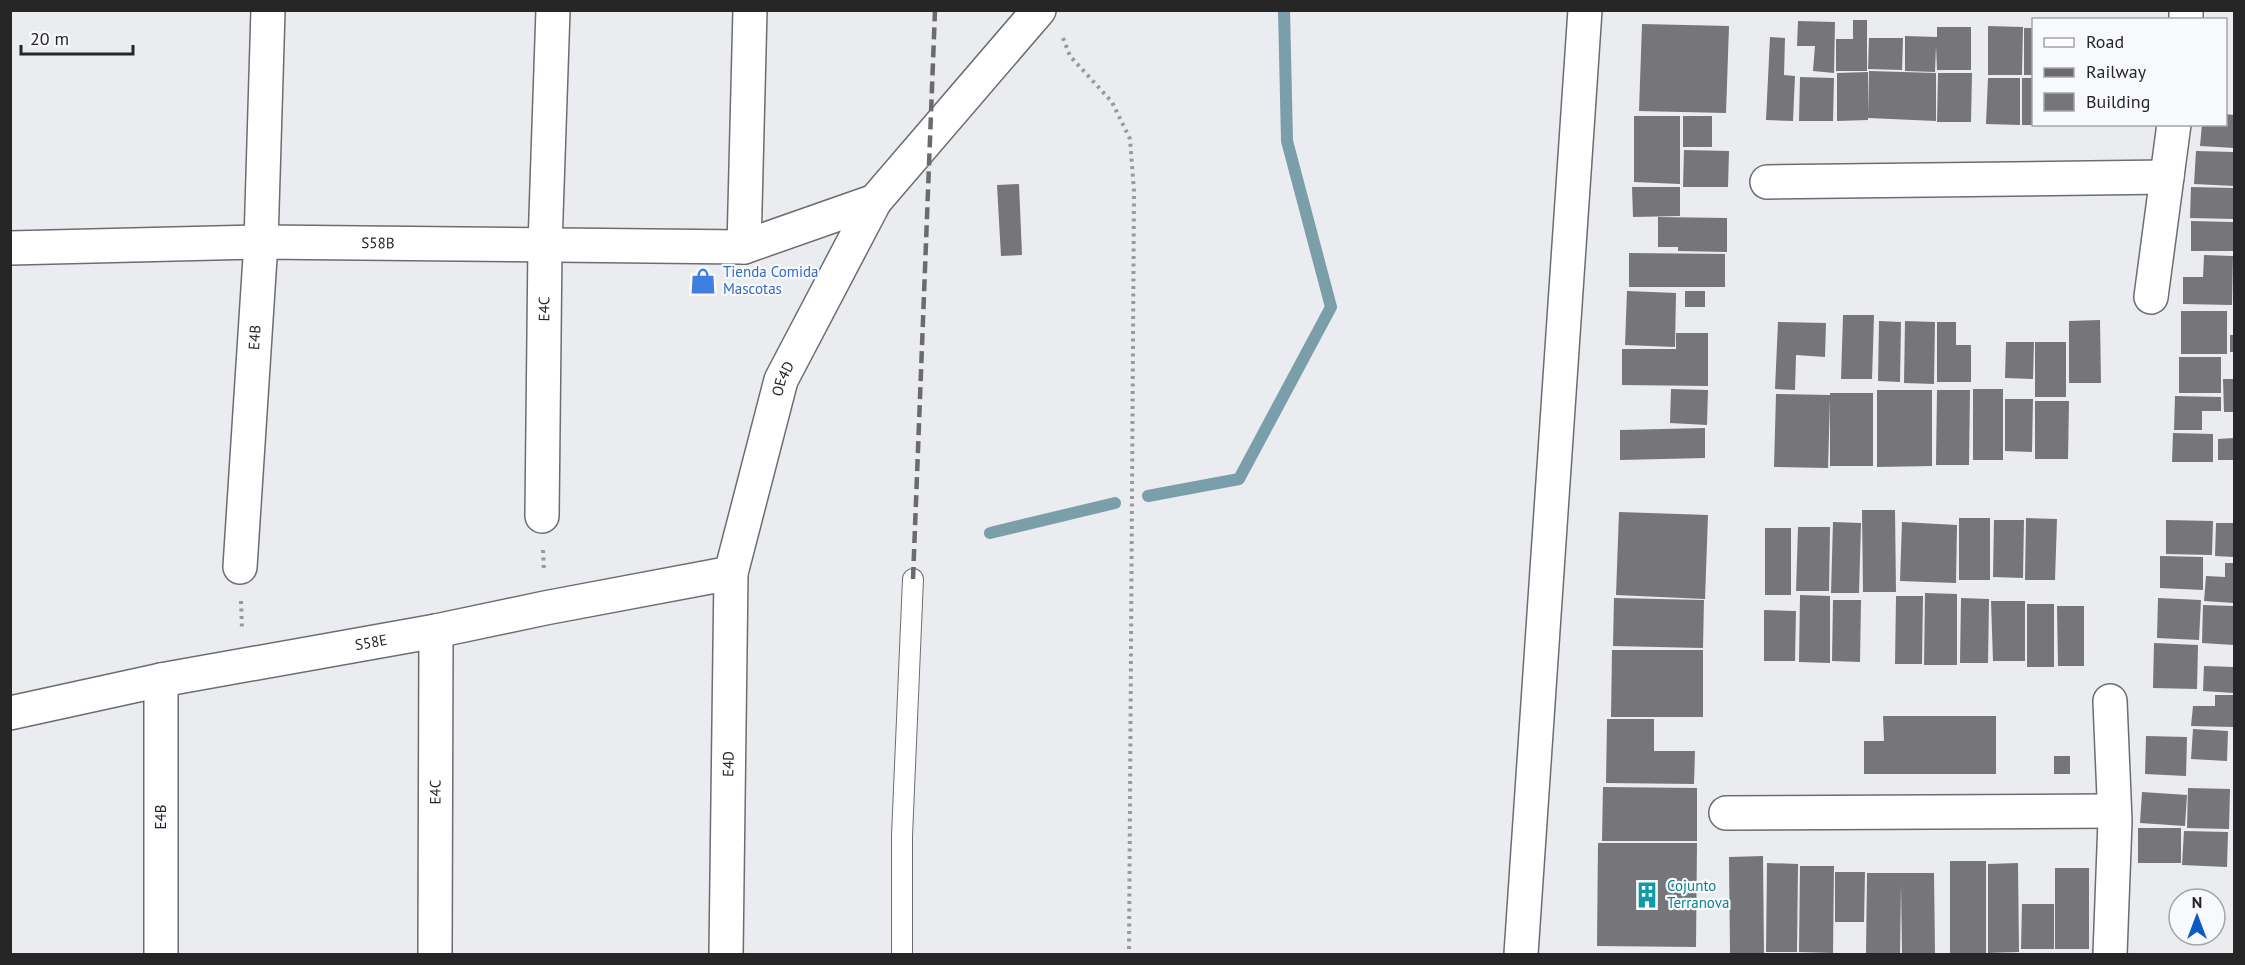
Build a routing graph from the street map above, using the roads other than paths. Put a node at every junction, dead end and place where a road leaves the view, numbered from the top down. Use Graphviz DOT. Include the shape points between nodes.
graph roads {
  1 [pos="268,10"];
  2 [pos="553,10"];
  3 [pos="750,10"];
  4 [pos="1585,10"];
  5 [pos="1050,20"];
  6 [pos="2174,126"];
  7 [pos="2167,177"];
  8 [pos="1767,182"];
  9 [pos="875,201"];
  10 [pos="261,242"];
  11 [pos="545,245"];
  12 [pos="744,247"];
  13 [pos="10,248"];
  14 [pos="2151,297"];
  15 [pos="542,516"];
  16 [pos="240,567"];
  17 [pos="731,573"];
  18 [pos="913,579"];
  19 [pos="436,631"];
  20 [pos="161,680"];
  21 [pos="2110,701"];
  22 [pos="10,713"];
  23 [pos="2113,811"];
  24 [pos="1726,813"];
  25 [pos="161,954"];
  26 [pos="435,954"];
  27 [pos="726,954"];
  28 [pos="902,954"];
  29 [pos="1521,954"];
  30 [pos="2110,954"];
  1 -- 10 [label="street, E4B"];
  2 -- 11 [label="street, E4C"];
  3 -- 12 [label="street"];
  4 -- 29 [label="street"];
  5 -- 9 [label="street, OE4D"];
  6 -- 7 [label="street"];
  7 -- 8 [label="street"];
  7 -- 14 [label="street"];
  9 -- 12 [label="street, S58B"];
  9 -- 17 [label="street, OE4D" via="781,380"];
  10 -- 11 [label="street, S58B"];
  10 -- 13 [label="street, S58B"];
  10 -- 16 [label="street, E4B"];
  11 -- 12 [label="street, S58B"];
  11 -- 15 [label="street, E4C"];
  17 -- 19 [label="street, S58E"];
  17 -- 27 [label="street, E4D"];
  18 -- 28 [label="lane"];
  19 -- 20 [label="street, S58E"];
  19 -- 26 [label="street, E4C"];
  20 -- 22 [label="street, S58E"];
  20 -- 25 [label="street, E4B"];
  21 -- 23 [label="street"];
  23 -- 24 [label="street"];
  23 -- 30 [label="street"];
}
